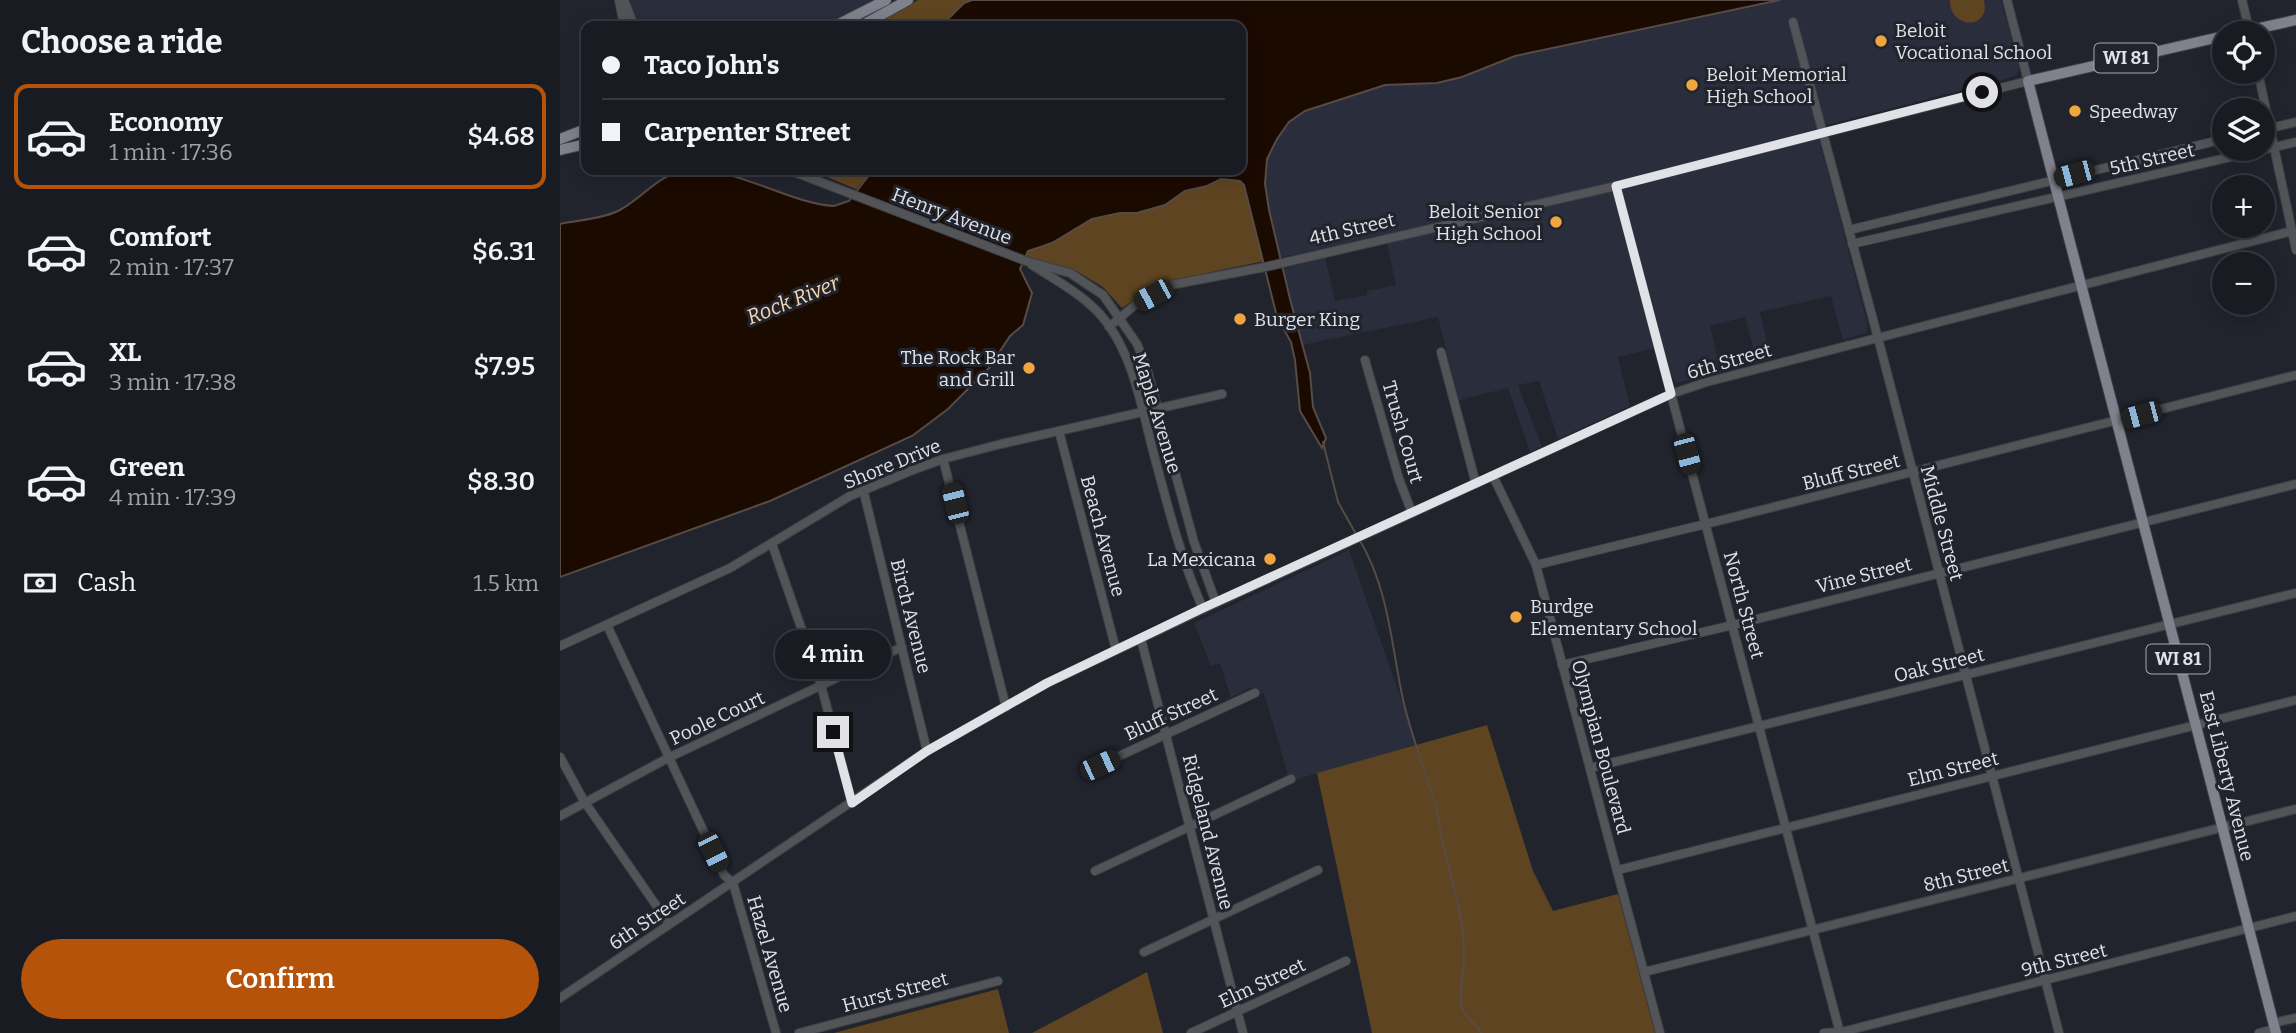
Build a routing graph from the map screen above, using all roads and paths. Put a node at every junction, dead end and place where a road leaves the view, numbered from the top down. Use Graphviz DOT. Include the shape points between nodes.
graph roads {
  1 [pos="622,0"];
  2 [pos="886,0"];
  3 [pos="908,0"];
  4 [pos="2007,0"];
  5 [pos="2242,0"];
  6 [pos="2296,20"];
  7 [pos="624,21"];
  8 [pos="632,21"];
  9 [pos="845,21"];
  10 [pos="870,21"];
  11 [pos="2247,21"];
  12 [pos="1793,22"];
  13 [pos="2275,25"];
  14 [pos="2212,39"];
  15 [pos="2028,80"];
  16 [pos="2296,122"];
  17 [pos="2275,127"];
  18 [pos="581,131"];
  19 [pos="1822,133"];
  20 [pos="560,139"];
  21 [pos="2212,142"];
  22 [pos="2296,142"];
  23 [pos="581,145"];
  24 [pos="2275,147"];
  25 [pos="560,150"];
  26 [pos="2213,161"];
  27 [pos="803,175"];
  28 [pos="2054,179"];
  29 [pos="1616,186"];
  30 [pos="2058,196"];
  31 [pos="1849,230"];
  32 [pos="2292,231"];
  33 [pos="1852,244"];
  34 [pos="2296,250"];
  35 [pos="1026,261"];
  36 [pos="2081,285"];
  37 [pos="1121,318"];
  38 [pos="1110,327"];
  39 [pos="1878,338"];
  40 [pos="1441,352"];
  41 [pos="1365,360"];
  42 [pos="2296,375"];
  43 [pos="1222,394"];
  44 [pos="1671,394"];
  45 [pos="1157,408"];
  46 [pos="1143,412"];
  47 [pos="2118,421"];
  48 [pos="1059,431"];
  49 [pos="943,458"];
  50 [pos="1912,473"];
  51 [pos="1493,476"];
  52 [pos="1476,484"];
  53 [pos="2296,484"];
  54 [pos="863,489"];
  55 [pos="1412,513"];
  56 [pos="2144,522"];
  57 [pos="1706,524"];
  58 [pos="772,544"];
  59 [pos="1536,565"];
  60 [pos="1939,573"];
  61 [pos="2296,593"];
  62 [pos="1216,603"];
  63 [pos="1203,608"];
  64 [pos="2169,624"];
  65 [pos="607,625"];
  66 [pos="1733,625"];
  67 [pos="1141,639"];
  68 [pos="560,646"];
  69 [pos="902,647"];
  70 [pos="1116,650"];
  71 [pos="1562,665"];
  72 [pos="1966,675"];
  73 [pos="821,685"];
  74 [pos="1255,693"];
  75 [pos="2296,700"];
  76 [pos="1006,707"];
  77 [pos="1760,726"];
  78 [pos="2195,726"];
  79 [pos="1166,734"];
  80 [pos="927,751"];
  81 [pos="560,757"];
  82 [pos="667,758"];
  83 [pos="1100,765"];
  84 [pos="1590,768"];
  85 [pos="1992,776"];
  86 [pos="1291,779"];
  87 [pos="584,801"];
  88 [pos="852,803"];
  89 [pos="2296,809"];
  90 [pos="560,816"];
  91 [pos="1189,825"];
  92 [pos="1785,827"];
  93 [pos="2222,828"];
  94 [pos="1318,870"];
  95 [pos="1618,870"];
  96 [pos="1095,871"];
  97 [pos="2019,879"];
  98 [pos="733,883"];
  99 [pos="2296,916"];
  100 [pos="1214,919"];
  101 [pos="669,924"];
  102 [pos="2248,928"];
  103 [pos="1814,929"];
  104 [pos="1144,952"];
  105 [pos="1346,961"];
  106 [pos="1644,972"];
  107 [pos="998,981"];
  108 [pos="2045,981"];
  109 [pos="560,998"];
  110 [pos="1237,1011"];
  111 [pos="2296,1018"];
  112 [pos="2274,1029"];
  113 [pos="776,1033"];
  114 [pos="799,1033"];
  115 [pos="1191,1033"];
  116 [pos="1243,1033"];
  117 [pos="1660,1033"];
  118 [pos="1824,1033"];
  119 [pos="1840,1033"];
  120 [pos="2059,1033"];
  121 [pos="2259,1033"];
  1 -- 7 [label="street"];
  1 -- 8 [label="street"];
  2 -- 9 [label="main road"];
  3 -- 10 [label="main road"];
  4 -- 15 [label="street"];
  5 -- 11 [label="street"];
  6 -- 13 [label="main road"];
  12 -- 19 [label="street, Middle Street"];
  14 -- 15 [label="main road, 4th Street / WI 81"];
  15 -- 19 [label="street, 4th Street"];
  15 -- 28 [label="main road, East Liberty Avenue / WI 81"];
  16 -- 17 [label="street"];
  18 -- 20 [label="main road"];
  19 -- 29 [label="street, 4th Street"];
  19 -- 31 [label="street, Middle Street"];
  21 -- 28 [label="street, 5th Street"];
  22 -- 24 [label="street, 5th Street"];
  23 -- 25 [label="main road"];
  24 -- 32 [label="street"];
  26 -- 30 [label="street, 5th Street"];
  27 -- 35 [label="street, Henry Avenue"];
  28 -- 30 [label="main road, East Liberty Avenue / WI 81"];
  28 -- 31 [label="street, 5th Street"];
  29 -- 37 [label="street, 4th Street" via="1171,285"];
  29 -- 44 [label="street, North Street"];
  30 -- 33 [label="street, 5th Street"];
  30 -- 36 [label="main road, East Liberty Avenue / WI 81"];
  31 -- 33 [label="street, Middle Street"];
  32 -- 34 [label="street"];
  32 -- 36 [label="street, 6th Street"];
  33 -- 39 [label="street, Middle Street"];
  35 -- 37 [label="street, Maple Avenue" via="1070,273 1103,295"];
  35 -- 38 [label="street, Maple Avenue" via="1077,293"];
  36 -- 39 [label="street, 6th Street"];
  36 -- 47 [label="main road, East Liberty Avenue / WI 81"];
  37 -- 38 [label="street, 4th Street"];
  37 -- 45 [label="street, Maple Avenue" via="1141,352"];
  38 -- 46 [label="street, Maple Avenue" via="1129,364"];
  39 -- 44 [label="street, 6th Street"];
  39 -- 50 [label="street, Middle Street"];
  40 -- 52 [label="street"];
  41 -- 55 [label="street, Trush Court"];
  42 -- 47 [label="street, Bluff Street"];
  43 -- 45 [label="street, Shore Drive"];
  44 -- 51 [label="street, 6th Street"];
  44 -- 57 [label="street, North Street"];
  45 -- 46 [label="street, Shore Drive"];
  45 -- 62 [label="street, Maple Avenue" via="1201,567"];
  46 -- 48 [label="street, Shore Drive"];
  46 -- 63 [label="street, Maple Avenue" via="1180,549"];
  47 -- 50 [label="street, Bluff Street"];
  47 -- 56 [label="main road, East Liberty Avenue / WI 81"];
  48 -- 49 [label="street, Shore Drive"];
  48 -- 70 [label="street, Beach Avenue"];
  49 -- 54 [label="street, Shore Drive"];
  49 -- 76 [label="street"];
  50 -- 57 [label="street, Bluff Street"];
  50 -- 60 [label="street, Middle Street"];
  51 -- 52 [label="street, 6th Street"];
  51 -- 59 [label="street, Olympian Boulevard"];
  52 -- 55 [label="street, 6th Street"];
  53 -- 56 [label="street, Vine Street"];
  54 -- 58 [label="street, Shore Drive"];
  54 -- 69 [label="street, Birch Avenue"];
  55 -- 62 [label="street, 6th Street"];
  56 -- 60 [label="street, Vine Street"];
  56 -- 64 [label="main road, East Liberty Avenue / WI 81"];
  57 -- 59 [label="street, Bluff Street"];
  57 -- 66 [label="street, North Street"];
  58 -- 65 [label="street, Shore Drive"];
  58 -- 73 [label="street"];
  59 -- 71 [label="street, Olympian Boulevard"];
  60 -- 66 [label="street, Vine Street"];
  60 -- 72 [label="street, Middle Street"];
  61 -- 64 [label="street, Oak Street"];
  62 -- 63 [label="street, 6th Street"];
  63 -- 67 [label="street, 6th Street"];
  64 -- 72 [label="street, Oak Street"];
  64 -- 78 [label="main road, East Liberty Avenue / WI 81"];
  65 -- 68 [label="street, Shore Drive"];
  65 -- 82 [label="street, Hazel Avenue"];
  66 -- 71 [label="street, Vine Street"];
  66 -- 77 [label="street, North Street"];
  67 -- 70 [label="street, 6th Street"];
  67 -- 79 [label="street, Ridgeland Avenue"];
  69 -- 73 [label="street, Poole Court"];
  69 -- 80 [label="street, Birch Avenue"];
  70 -- 76 [label="street, 6th Street"];
  71 -- 84 [label="street, Olympian Boulevard"];
  72 -- 77 [label="street, Oak Street"];
  72 -- 85 [label="street, Middle Street"];
  73 -- 82 [label="street, Poole Court"];
  73 -- 88 [label="street"];
  74 -- 79 [label="street, Bluff Street"];
  75 -- 78 [label="street, Elm Street"];
  76 -- 80 [label="street, 6th Street"];
  77 -- 84 [label="street, Oak Street"];
  77 -- 92 [label="street, North Street"];
  78 -- 85 [label="street, Elm Street"];
  78 -- 93 [label="main road, East Liberty Avenue / WI 81"];
  79 -- 83 [label="street, Bluff Street"];
  79 -- 91 [label="street, Ridgeland Avenue"];
  80 -- 88 [label="street, 6th Street"];
  81 -- 87 [label="street"];
  82 -- 87 [label="street, Poole Court"];
  82 -- 98 [label="street, Hazel Avenue" via="724,875"];
  84 -- 95 [label="street, Olympian Boulevard"];
  85 -- 92 [label="street, Elm Street"];
  85 -- 97 [label="street, Middle Street"];
  86 -- 91 [label="street"];
  87 -- 90 [label="street, Poole Court"];
  87 -- 101 [label="street"];
  88 -- 98 [label="street, 6th Street"];
  89 -- 93 [label="street, 8th Street"];
  91 -- 96 [label="street"];
  91 -- 100 [label="street, Ridgeland Avenue"];
  92 -- 95 [label="street, Elm Street"];
  92 -- 103 [label="street, North Street"];
  93 -- 97 [label="street, 8th Street"];
  93 -- 102 [label="main road, East Liberty Avenue / WI 81"];
  94 -- 100 [label="street"];
  95 -- 106 [label="street, Olympian Boulevard"];
  97 -- 103 [label="street, 8th Street"];
  97 -- 108 [label="street, Middle Street"];
  98 -- 101 [label="street, 6th Street"];
  98 -- 113 [label="street, Hazel Avenue"];
  99 -- 102 [label="street, 9th Street"];
  100 -- 104 [label="street"];
  100 -- 110 [label="street, Ridgeland Avenue"];
  101 -- 109 [label="street, 6th Street"];
  102 -- 108 [label="street, 9th Street"];
  102 -- 112 [label="main road, East Liberty Avenue / WI 81"];
  103 -- 106 [label="street, 8th Street"];
  103 -- 119 [label="street, North Street"];
  105 -- 110 [label="street, Elm Street"];
  106 -- 117 [label="street, Olympian Boulevard"];
  107 -- 114 [label="street, Hurst Street"];
  108 -- 119 [label="street, 9th Street"];
  108 -- 120 [label="street, Middle Street"];
  110 -- 115 [label="street, Elm Street"];
  110 -- 116 [label="street, Ridgeland Avenue"];
  111 -- 112 [label="street"];
  112 -- 121 [label="street"];
  118 -- 119 [label="street, 9th Street"];
}
